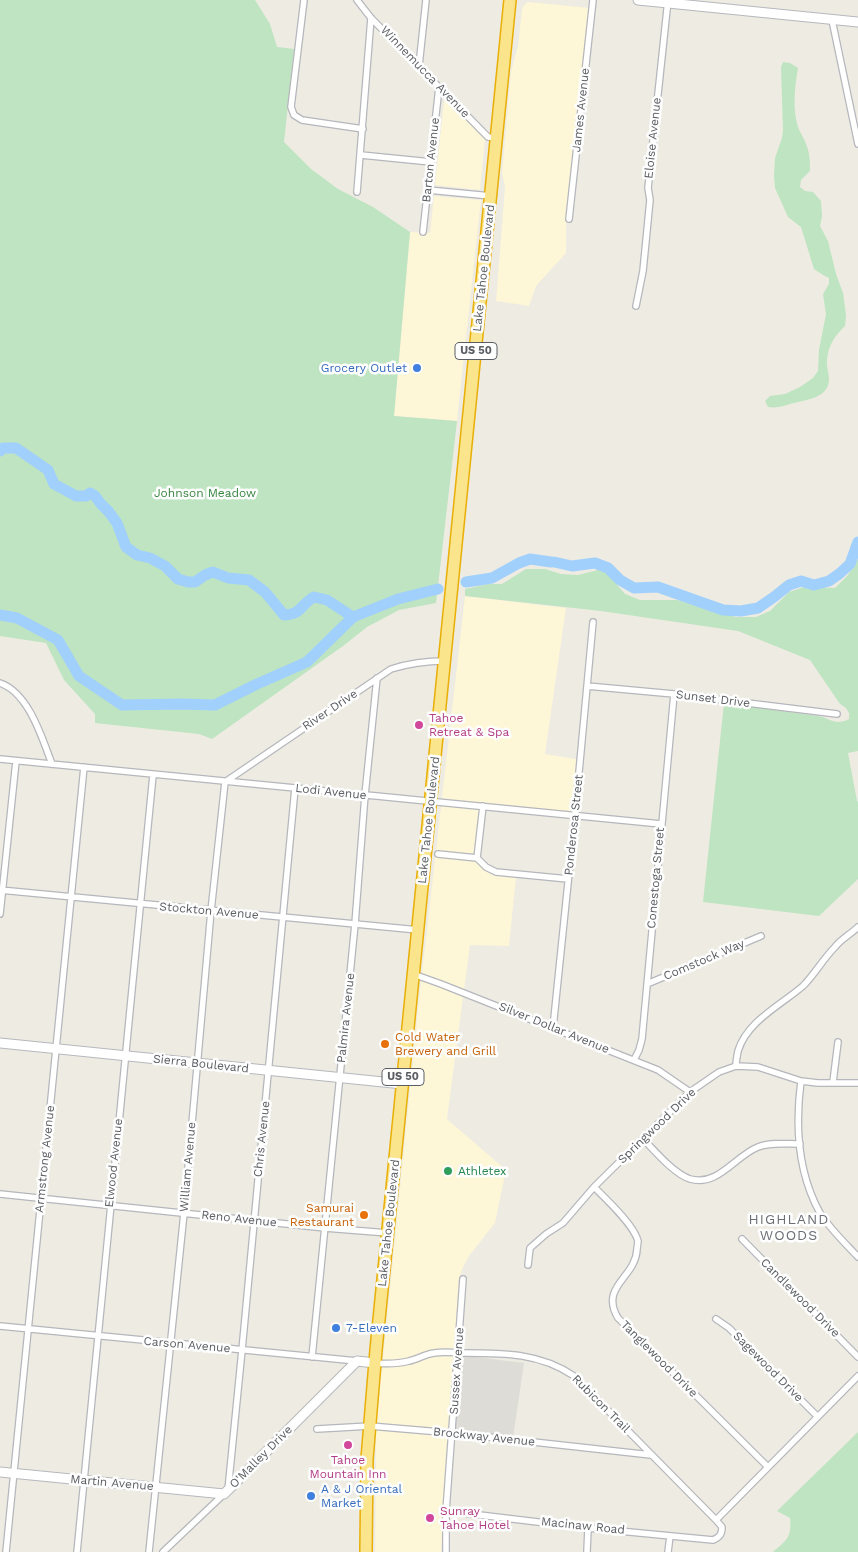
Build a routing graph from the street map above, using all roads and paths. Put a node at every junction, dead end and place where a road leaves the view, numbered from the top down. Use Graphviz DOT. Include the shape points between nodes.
graph roads {
  1 [pos="304,0"];
  2 [pos="358,0"];
  3 [pos="426,0"];
  4 [pos="510,0"];
  5 [pos="593,0"];
  6 [pos="638,0"];
  7 [pos="669,1"];
  8 [pos="371,18"];
  9 [pos="832,20"];
  10 [pos="858,22"];
  11 [pos="419,66"];
  12 [pos="439,87"];
  13 [pos="363,129"];
  14 [pos="496,138"];
  15 [pos="858,144"];
  16 [pos="361,155"];
  17 [pos="431,162"];
  18 [pos="428,190"];
  19 [pos="357,192"];
  20 [pos="491,196"];
  21 [pos="569,219"];
  22 [pos="423,232"];
  23 [pos="636,306"];
  24 [pos="593,622"];
  25 [pos="445,661"];
  26 [pos="377,678"];
  27 [pos="0,683"];
  28 [pos="587,686"];
  29 [pos="674,694"];
  30 [pos="838,714"];
  31 [pos="0,759"];
  32 [pos="16,760"];
  33 [pos="52,764"];
  34 [pos="84,767"];
  35 [pos="153,774"];
  36 [pos="224,782"];
  37 [pos="295,788"];
  38 [pos="365,795"];
  39 [pos="430,801"];
  40 [pos="482,806"];
  41 [pos="575,815"];
  42 [pos="661,824"];
  43 [pos="438,854"];
  44 [pos="478,858"];
  45 [pos="568,879"];
  46 [pos="1,890"];
  47 [pos="72,898"];
  48 [pos="140,904"];
  49 [pos="211,911"];
  50 [pos="0,914"];
  51 [pos="283,918"];
  52 [pos="355,924"];
  53 [pos="858,926"];
  54 [pos="418,930"];
  55 [pos="761,936"];
  56 [pos="413,974"];
  57 [pos="647,984"];
  58 [pos="553,1028"];
  59 [pos="838,1042"];
  60 [pos="0,1043"];
  61 [pos="56,1049"];
  62 [pos="125,1056"];
  63 [pos="634,1060"];
  64 [pos="198,1063"];
  65 [pos="736,1066"];
  66 [pos="268,1071"];
  67 [pos="340,1077"];
  68 [pos="801,1081"];
  69 [pos="834,1082"];
  70 [pos="858,1083"];
  71 [pos="403,1084"];
  72 [pos="690,1092"];
  73 [pos="643,1139"];
  74 [pos="800,1144"];
  75 [pos="594,1187"];
  76 [pos="0,1194"];
  77 [pos="41,1199"];
  78 [pos="110,1206"];
  79 [pos="184,1214"];
  80 [pos="253,1221"];
  81 [pos="325,1228"];
  82 [pos="388,1233"];
  83 [pos="742,1239"];
  84 [pos="858,1257"];
  85 [pos="528,1265"];
  86 [pos="463,1279"];
  87 [pos="716,1319"];
  88 [pos="0,1326"];
  89 [pos="28,1330"];
  90 [pos="99,1337"];
  91 [pos="170,1344"];
  92 [pos="242,1350"];
  93 [pos="458,1353"];
  94 [pos="858,1356"];
  95 [pos="312,1357"];
  96 [pos="357,1362"];
  97 [pos="375,1363"];
  98 [pos="858,1376"];
  99 [pos="818,1416"];
  100 [pos="370,1426"];
  101 [pos="317,1429"];
  102 [pos="452,1433"];
  103 [pos="651,1455"];
  104 [pos="768,1467"];
  105 [pos="0,1472"];
  106 [pos="14,1474"];
  107 [pos="85,1480"];
  108 [pos="156,1487"];
  109 [pos="226,1492"];
  110 [pos="446,1511"];
  111 [pos="716,1520"];
  112 [pos="588,1528"];
  113 [pos="670,1536"];
  114 [pos="6,1552"];
  115 [pos="77,1552"];
  116 [pos="149,1552"];
  117 [pos="163,1552"];
  118 [pos="366,1552"];
  119 [pos="446,1552"];
  120 [pos="587,1552"];
  121 [pos="668,1552"];
  1 -- 13 [label="street" via="291,107 294,115 302,120"];
  2 -- 8 [label="street, Winnemucca Avenue"];
  3 -- 11 [label="street"];
  4 -- 14 [label="highway, Lake Tahoe Boulevard / US 50"];
  5 -- 21 [label="street, James Avenue"];
  6 -- 7 [label="street"];
  7 -- 9 [label="street"];
  7 -- 23 [label="street, Eloise Avenue" via="648,188 650,200 643,271"];
  8 -- 11 [label="street, Winnemucca Avenue"];
  8 -- 13 [label="street"];
  9 -- 10 [label="street"];
  9 -- 15 [label="street"];
  11 -- 12 [label="street, Winnemucca Avenue"];
  12 -- 14 [label="street, Winnemucca Avenue" via="488,137"];
  12 -- 17 [label="street, Barton Avenue"];
  13 -- 16 [label="street"];
  14 -- 20 [label="highway, Lake Tahoe Boulevard / US 50"];
  16 -- 17 [label="street"];
  16 -- 19 [label="street"];
  17 -- 18 [label="street, Barton Avenue"];
  18 -- 20 [label="street"];
  18 -- 22 [label="street, Barton Avenue"];
  20 -- 25 [label="highway, Lake Tahoe Boulevard / US 50"];
  24 -- 28 [label="street, Ponderosa Street"];
  25 -- 26 [label="street, River Drive" via="406,664"];
  25 -- 39 [label="highway, Lake Tahoe Boulevard / US 50"];
  26 -- 36 [label="street, River Drive"];
  26 -- 38 [label="street, Palmira Avenue"];
  27 -- 33 [label="street" via="6,685 29,709"];
  28 -- 29 [label="street, Sunset Drive"];
  28 -- 41 [label="street, Ponderosa Street"];
  29 -- 30 [label="street, Sunset Drive"];
  29 -- 42 [label="street, Conestoga Street"];
  31 -- 32 [label="street, Lodi Avenue"];
  32 -- 33 [label="street, Lodi Avenue"];
  32 -- 46 [label="street"];
  33 -- 34 [label="street, Lodi Avenue"];
  34 -- 35 [label="street, Lodi Avenue"];
  34 -- 47 [label="street, Armstrong Avenue"];
  35 -- 36 [label="street, Lodi Avenue"];
  35 -- 48 [label="street, Elwood Avenue"];
  36 -- 37 [label="street, Lodi Avenue"];
  36 -- 49 [label="street, William Avenue"];
  37 -- 38 [label="street, Lodi Avenue"];
  37 -- 51 [label="street, Chris Avenue"];
  38 -- 39 [label="street, Lodi Avenue"];
  38 -- 52 [label="street, Palmira Avenue"];
  39 -- 40 [label="street, Lodi Avenue"];
  39 -- 54 [label="highway, Lake Tahoe Boulevard / US 50"];
  40 -- 41 [label="street, Lodi Avenue"];
  40 -- 44 [label="street"];
  41 -- 42 [label="street, Lodi Avenue"];
  41 -- 45 [label="street, Ponderosa Street"];
  42 -- 57 [label="street, Conestoga Street"];
  43 -- 44 [label="street"];
  44 -- 45 [label="street" via="496,872"];
  45 -- 58 [label="street, Ponderosa Street"];
  46 -- 47 [label="street, Stockton Avenue"];
  46 -- 50 [label="street"];
  47 -- 48 [label="street, Stockton Avenue"];
  47 -- 61 [label="street, Armstrong Avenue"];
  48 -- 49 [label="street, Stockton Avenue"];
  48 -- 62 [label="street, Elwood Avenue"];
  49 -- 51 [label="street, Stockton Avenue"];
  49 -- 64 [label="street, William Avenue"];
  51 -- 52 [label="street, Stockton Avenue"];
  51 -- 66 [label="street, Chris Avenue"];
  52 -- 54 [label="street, Stockton Avenue"];
  52 -- 67 [label="street, Palmira Avenue"];
  53 -- 65 [label="street" via="835,946 802,986 756,1024 738,1050"];
  54 -- 56 [label="highway, Lake Tahoe Boulevard / US 50"];
  55 -- 57 [label="street, Comstock Way"];
  56 -- 58 [label="street, Silver Dollar Avenue"];
  56 -- 71 [label="highway, Lake Tahoe Boulevard / US 50"];
  57 -- 63 [label="street, Conestoga Street" via="642,1039"];
  58 -- 63 [label="street, Silver Dollar Avenue"];
  59 -- 69 [label="street"];
  60 -- 61 [label="street, Sierra Boulevard"];
  61 -- 62 [label="street, Sierra Boulevard"];
  61 -- 77 [label="street, Armstrong Avenue"];
  62 -- 64 [label="street, Sierra Boulevard"];
  62 -- 78 [label="street, Elwood Avenue"];
  63 -- 72 [label="street, Silver Dollar Avenue" via="658,1070"];
  64 -- 66 [label="street, Sierra Boulevard"];
  64 -- 79 [label="street, William Avenue"];
  65 -- 68 [label="street, Springwood Drive" via="758,1067"];
  65 -- 72 [label="street, Springwood Drive" via="704,1081"];
  66 -- 67 [label="street, Sierra Boulevard"];
  66 -- 80 [label="street, Chris Avenue"];
  67 -- 71 [label="street, Sierra Boulevard"];
  67 -- 81 [label="street, Palmira Avenue"];
  68 -- 69 [label="street, Springwood Drive"];
  68 -- 74 [label="street" via="798,1105"];
  69 -- 70 [label="street, Springwood Drive"];
  71 -- 82 [label="highway, Lake Tahoe Boulevard / US 50"];
  72 -- 73 [label="street, Springwood Drive"];
  73 -- 74 [label="street" via="675,1170 690,1179 706,1180 760,1146"];
  73 -- 75 [label="street, Springwood Drive"];
  74 -- 84 [label="street" via="802,1167 821,1214"];
  75 -- 85 [label="street, Springwood Drive" via="563,1223 530,1248"];
  75 -- 104 [label="street, Tanglewood Drive" via="631,1228 638,1242 635,1263 612,1296 618,1318"];
  76 -- 77 [label="street, Reno Avenue"];
  77 -- 78 [label="street, Reno Avenue"];
  77 -- 89 [label="street, Armstrong Avenue"];
  78 -- 79 [label="street, Reno Avenue"];
  78 -- 90 [label="street, Elwood Avenue"];
  79 -- 80 [label="street, Reno Avenue"];
  79 -- 91 [label="street, William Avenue"];
  80 -- 81 [label="street, Reno Avenue"];
  80 -- 92 [label="street, Chris Avenue"];
  81 -- 82 [label="street, Reno Avenue"];
  81 -- 95 [label="street, Palmira Avenue"];
  82 -- 97 [label="highway, Lake Tahoe Boulevard / US 50"];
  83 -- 94 [label="street, Candlewood Drive"];
  86 -- 93 [label="street, Sussex Avenue"];
  87 -- 99 [label="street, Sagewood Drive" via="730,1328"];
  88 -- 89 [label="street, Carson Avenue"];
  89 -- 90 [label="street, Carson Avenue"];
  89 -- 106 [label="street, Armstrong Avenue"];
  90 -- 91 [label="street, Carson Avenue"];
  90 -- 107 [label="street, Elwood Avenue"];
  91 -- 92 [label="street, Carson Avenue"];
  91 -- 108 [label="street, William Avenue"];
  92 -- 95 [label="street, Carson Avenue"];
  92 -- 109 [label="street, Chris Avenue"];
  93 -- 97 [label="street, Rubicon Trail" via="444,1351 399,1363"];
  93 -- 102 [label="street, Sussex Avenue"];
  93 -- 103 [label="street, Rubicon Trail" via="508,1353 560,1367 574,1376"];
  95 -- 96 [label="street, Carson Avenue"];
  96 -- 97 [label="street, Carson Avenue"];
  96 -- 109 [label="street, O'Malley Drive"];
  97 -- 100 [label="highway, Lake Tahoe Boulevard / US 50"];
  98 -- 99 [label="street"];
  99 -- 104 [label="street"];
  100 -- 101 [label="street, Brockway Avenue"];
  100 -- 102 [label="street, Brockway Avenue"];
  100 -- 118 [label="highway, Lake Tahoe Boulevard / US 50"];
  102 -- 103 [label="street, Brockway Avenue"];
  102 -- 110 [label="street, Sussex Avenue"];
  103 -- 111 [label="street, Rubicon Trail"];
  104 -- 111 [label="street"];
  105 -- 106 [label="street, Martin Avenue"];
  106 -- 107 [label="street, Martin Avenue"];
  106 -- 114 [label="street, Armstrong Avenue"];
  107 -- 108 [label="street, Martin Avenue"];
  107 -- 115 [label="street, Elwood Avenue"];
  108 -- 109 [label="street, Martin Avenue"];
  108 -- 116 [label="street, William Avenue"];
  109 -- 117 [label="street, O'Malley Drive"];
  110 -- 112 [label="street, Macinaw Road"];
  110 -- 119 [label="street, Sussex Avenue"];
  111 -- 113 [label="street, Macinaw Road" via="722,1532 713,1540"];
  112 -- 113 [label="street, Macinaw Road"];
  112 -- 120 [label="street"];
  113 -- 121 [label="street"];
}
